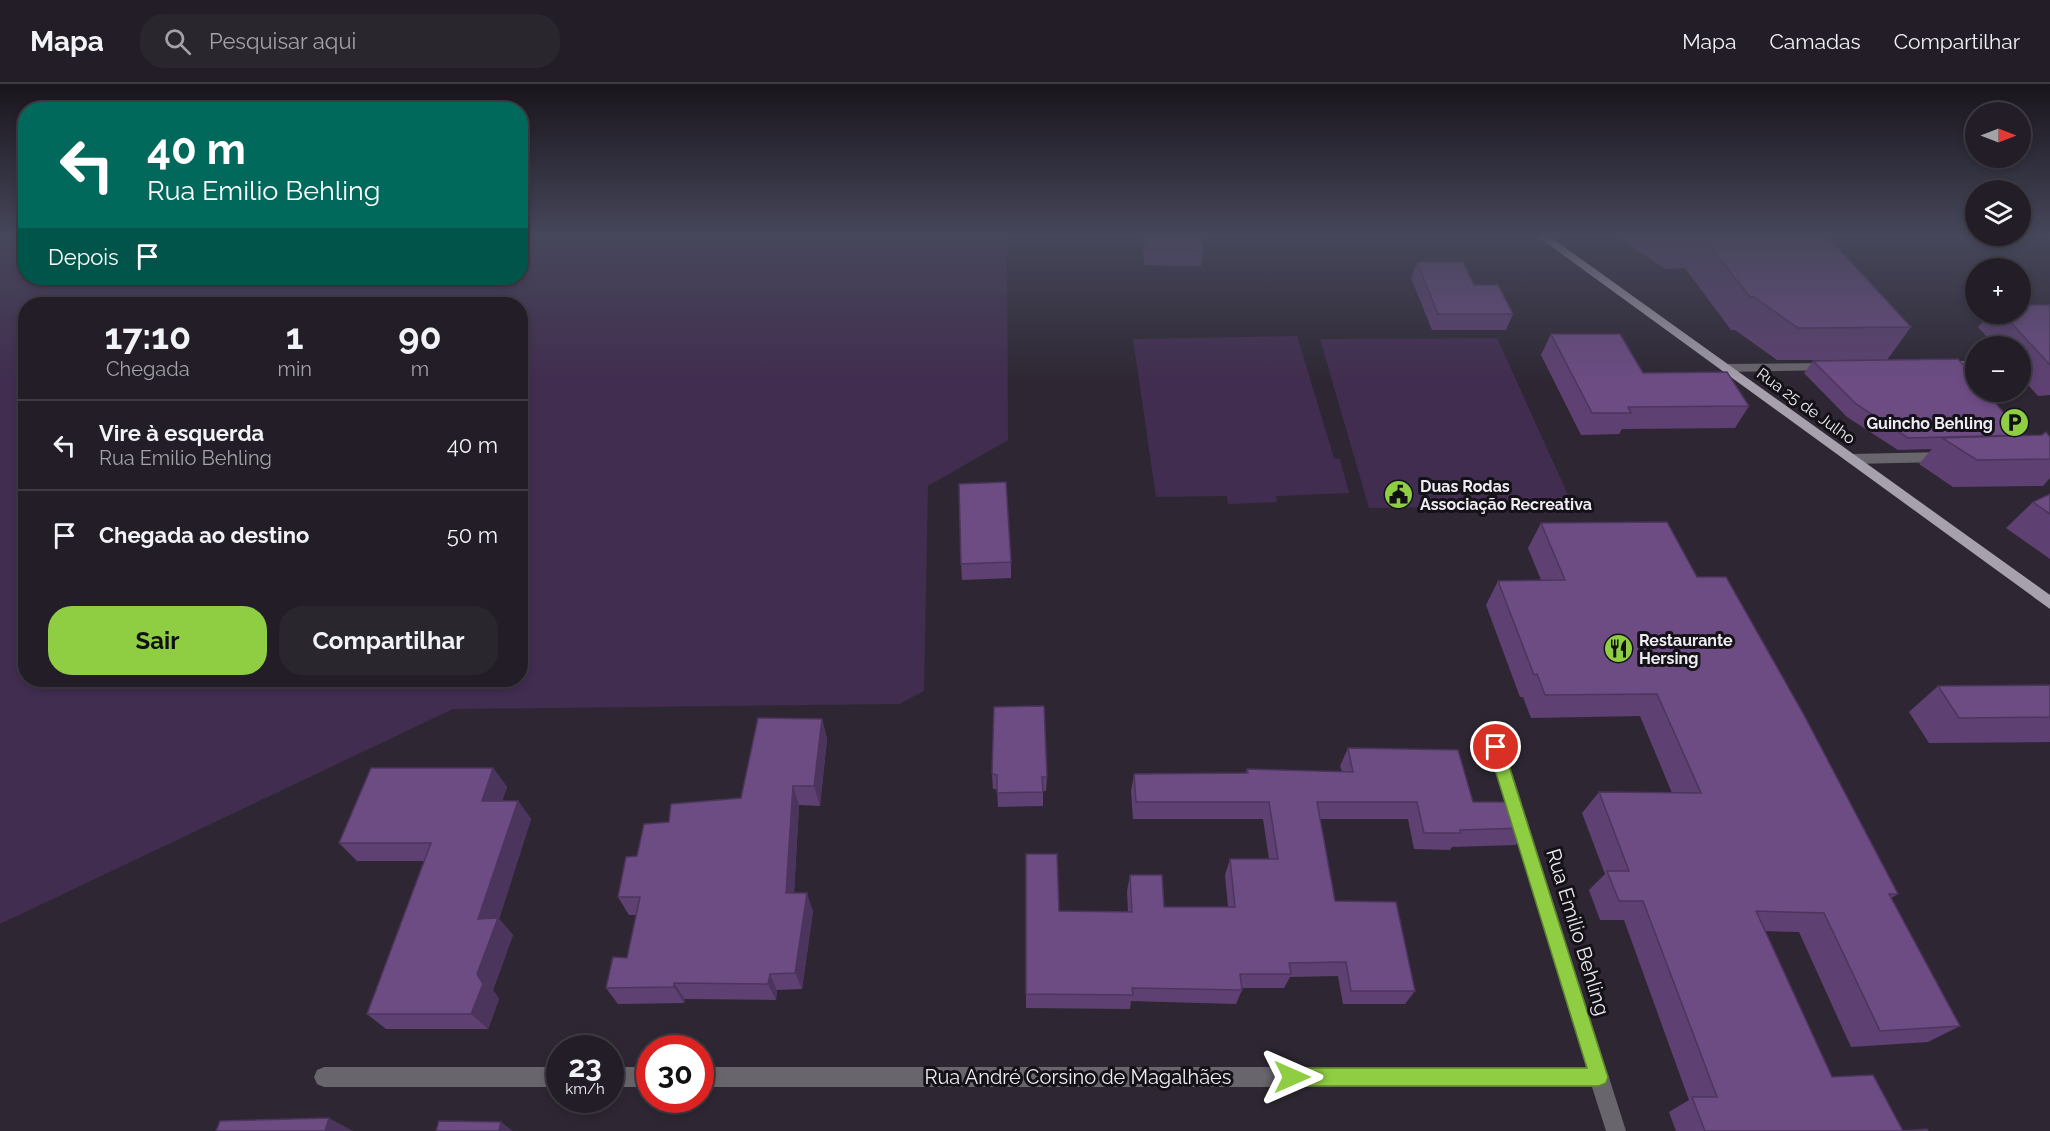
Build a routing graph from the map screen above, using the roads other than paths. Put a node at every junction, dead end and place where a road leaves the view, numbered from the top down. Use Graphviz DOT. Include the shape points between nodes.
graph roads {
  1 [pos="1610,285"];
  2 [pos="1928,365"];
  3 [pos="1965,365"];
  4 [pos="1844,366"];
  5 [pos="1725,368"];
  6 [pos="1952,456"];
  7 [pos="1851,459"];
  8 [pos="2050,603"];
  9 [pos="1496,747"];
  10 [pos="324,1077"];
  11 [pos="546,1077"];
  12 [pos="714,1077"];
  13 [pos="1599,1077"];
  14 [pos="1616,1131"];
  1 -- 5 [label="main road, Rua 25 de Julho"];
  2 -- 3 [label="street"];
  4 -- 5 [label="street"];
  5 -- 7 [label="main road, Rua 25 de Julho"];
  6 -- 7 [label="street"];
  7 -- 8 [label="main road, Rua 25 de Julho"];
  9 -- 13 [label="street, Rua Emilio Behling"];
  10 -- 11 [label="street"];
  12 -- 13 [label="street, Rua André Corsino de Magalhães"];
  13 -- 14 [label="street, Rua Emilio Behling"];
}
